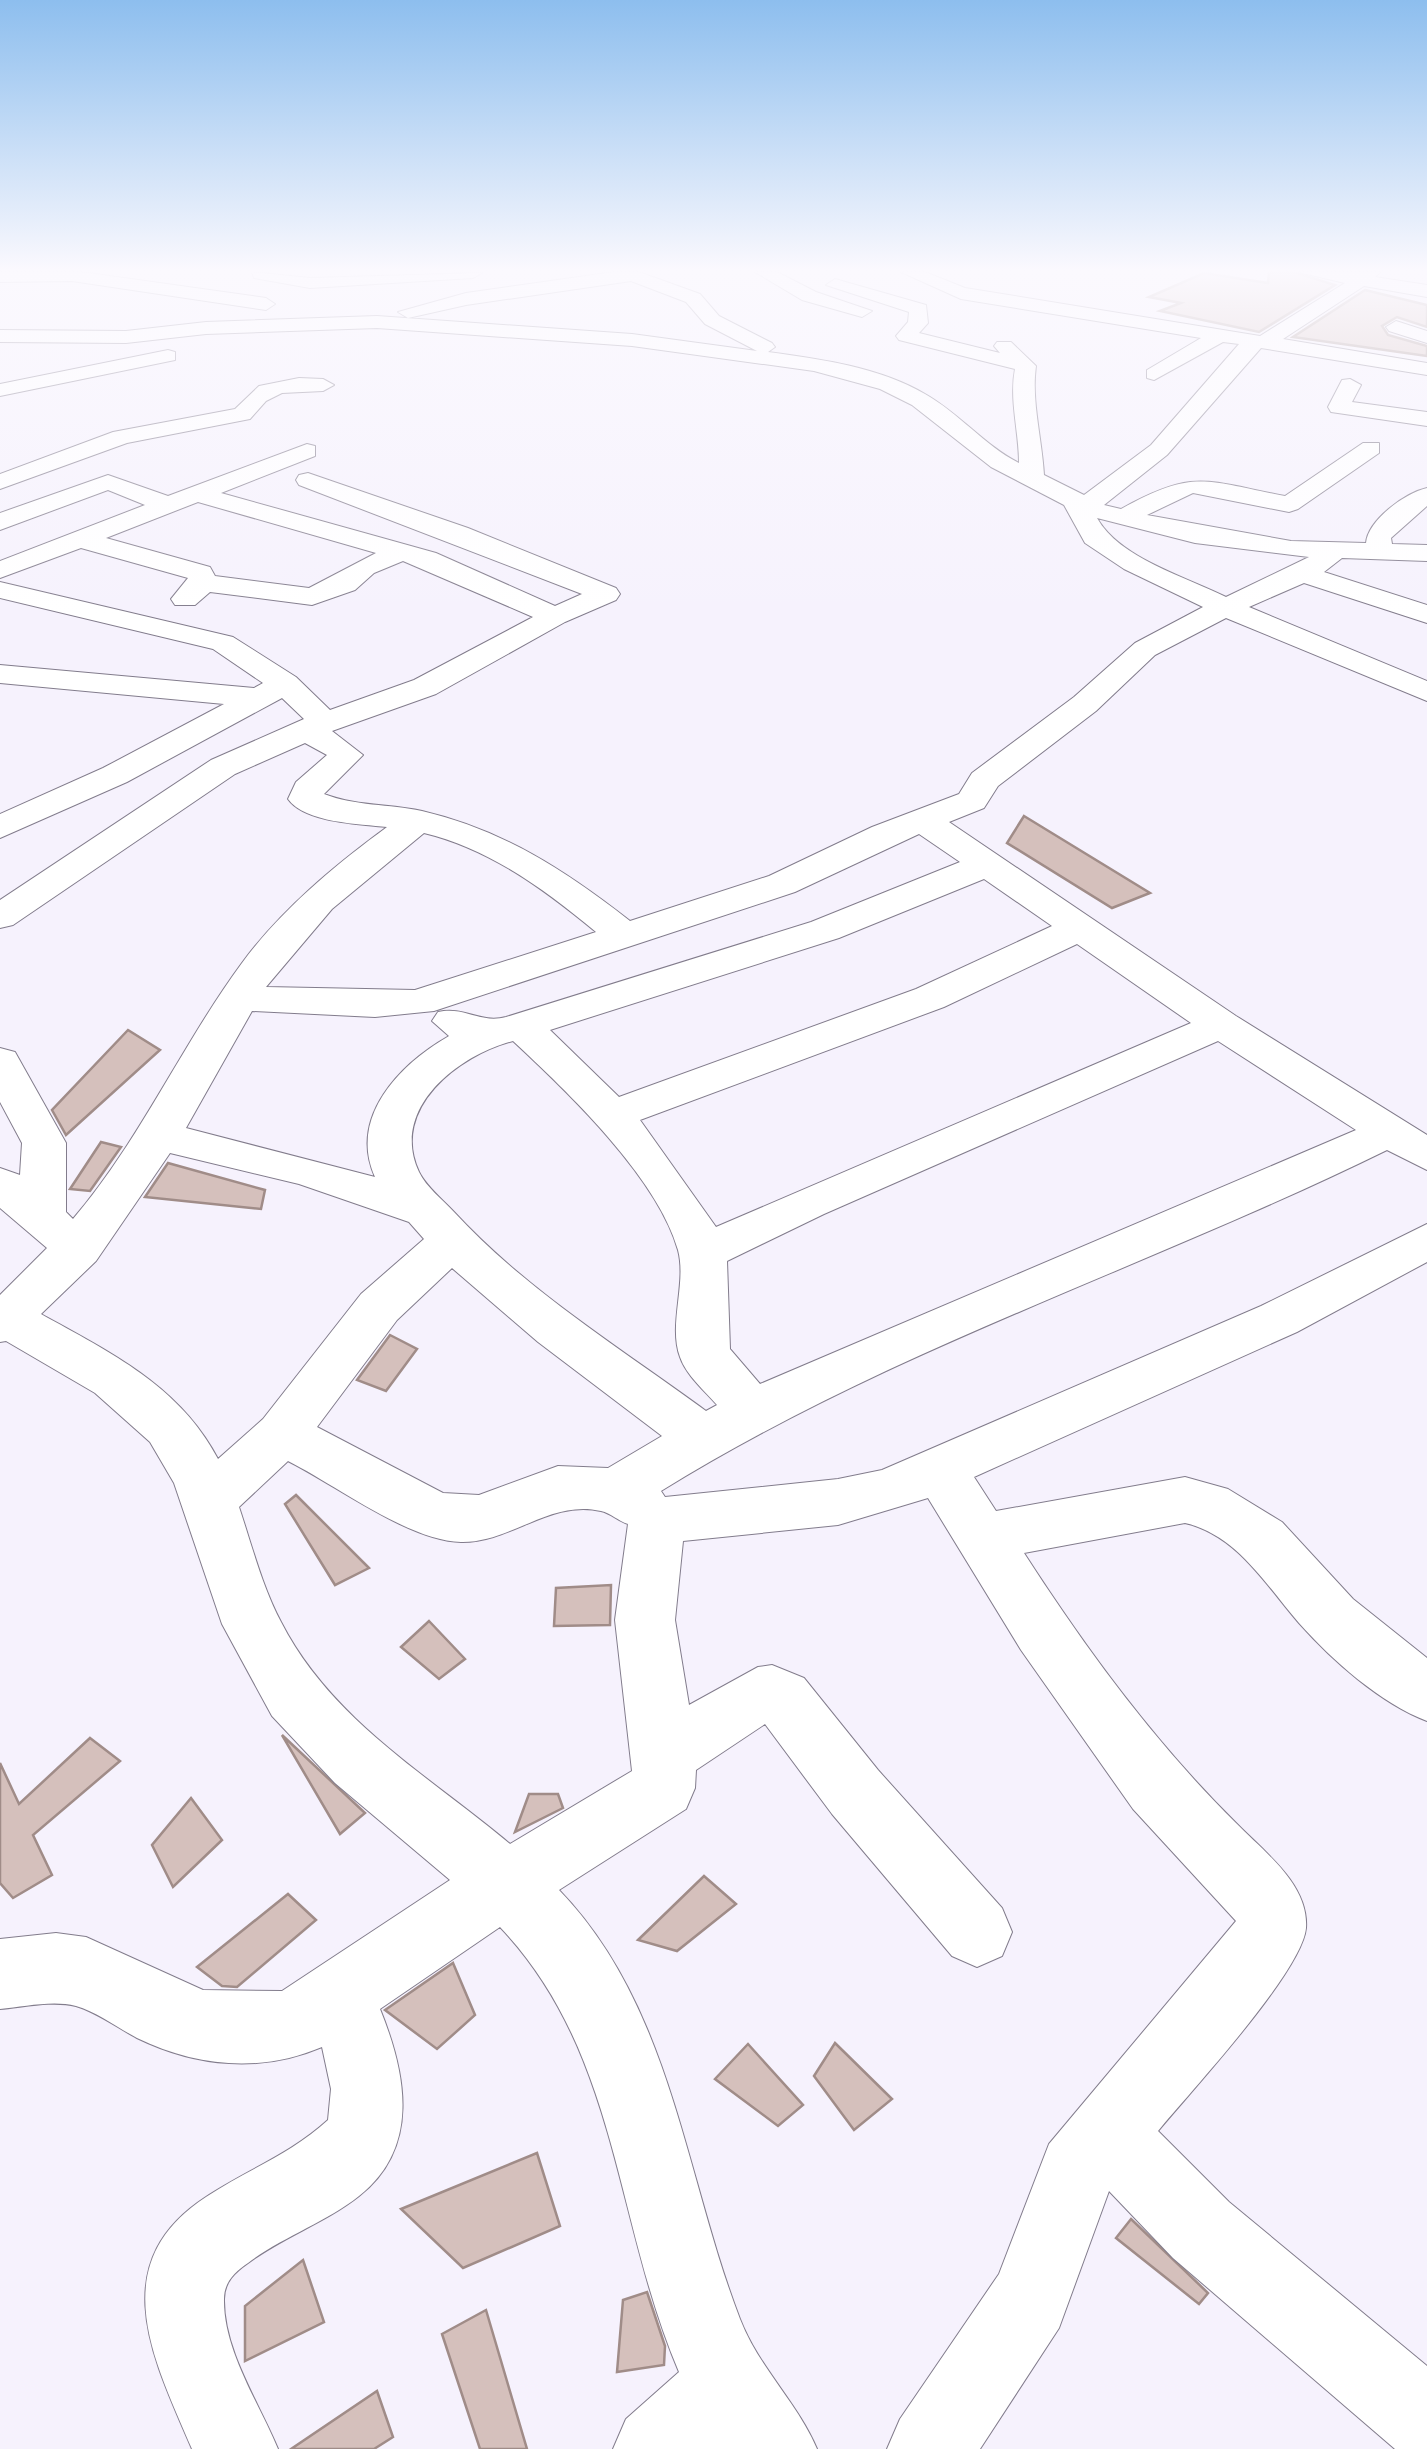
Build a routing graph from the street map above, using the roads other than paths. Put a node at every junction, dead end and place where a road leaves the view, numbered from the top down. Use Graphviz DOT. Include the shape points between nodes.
graph roads {
  1 [pos="276,386"];
  2 [pos="893,386"];
  3 [pos="1023,386"];
  4 [pos="1212,386"];
  5 [pos="1350,386"];
  6 [pos="1427,418"];
  7 [pos="18,448"];
  8 [pos="1372,448"];
  9 [pos="308,451"];
  10 [pos="56,462"];
  11 [pos="1133,478"];
  12 [pos="308,480"];
  13 [pos="1032,481"];
  14 [pos="0,482"];
  15 [pos="1174,488"];
  16 [pos="1427,495"];
  17 [pos="184,499"];
  18 [pos="1080,505"];
  19 [pos="1124,518"];
  20 [pos="0,522"];
  21 [pos="80,539"];
  22 [pos="403,551"];
  23 [pos="1334,552"];
  24 [pos="1380,553"];
  25 [pos="1427,553"];
  26 [pos="0,570"];
  27 [pos="1302,574"];
  28 [pos="204,584"];
  29 [pos="0,590"];
  30 [pos="1225,607"];
  31 [pos="1427,614"];
  32 [pos="555,616"];
  33 [pos="150,624"];
  34 [pos="0,674"];
  35 [pos="271,691"];
  36 [pos="1427,692"];
  37 [pos="314,726"];
  38 [pos="922,820"];
  39 [pos="418,821"];
  40 [pos="0,826"];
  41 [pos="983,866"];
  42 [pos="0,918"];
  43 [pos="1079,928"];
  44 [pos="624,935"];
  45 [pos="238,999"];
  46 [pos="420,1002"];
  47 [pos="1221,1025"];
  48 [pos="500,1031"];
  49 [pos="0,1061"];
  50 [pos="612,1115"];
  51 [pos="160,1136"];
  52 [pos="1408,1143"];
  53 [pos="0,1182"];
  54 [pos="42,1218"];
  55 [pos="438,1226"];
  56 [pos="1427,1242"];
  57 [pos="79,1249"];
  58 [pos="703,1254"];
  59 [pos="3,1321"];
  60 [pos="752,1411"];
  61 [pos="282,1434"];
  62 [pos="705,1439"];
  63 [pos="940,1470"];
  64 [pos="209,1501"];
  65 [pos="636,1506"];
  66 [pos="983,1537"];
  67 [pos="1427,1693"];
  68 [pos="665,1755"];
  69 [pos="509,1883"];
  70 [pos="977,1932"];
  71 [pos="0,1974"];
  72 [pos="339,1995"];
  73 [pos="1106,2132"];
  74 [pos="750,2417"];
  75 [pos="1427,2421"];
  76 [pos="235,2449"];
  77 [pos="656,2449"];
  78 [pos="930,2449"];
  1 -- 10 [label="street" via="256,395 242,414 121,437"];
  2 -- 13 [label="street"];
  3 -- 13 [label="street"];
  4 -- 11 [label="street"];
  5 -- 6 [label="street" via="1339,407"];
  7 -- 10 [label="street"];
  8 -- 15 [label="street" via="1289,504 1198,486"];
  9 -- 17 [label="street"];
  10 -- 14 [label="street"];
  11 -- 15 [label="street"];
  11 -- 18 [label="street"];
  12 -- 32 [label="street" via="606,594"];
  13 -- 18 [label="street"];
  15 -- 19 [label="street"];
  16 -- 24 [label="street" via="1378,537"];
  17 -- 20 [label="street" via="108,482"];
  17 -- 21 [label="street"];
  17 -- 22 [label="street"];
  18 -- 19 [label="street"];
  18 -- 30 [label="street" via="1106,548"];
  19 -- 23 [label="street" via="1204,537"];
  21 -- 26 [label="street"];
  21 -- 28 [label="street" via="200,573"];
  22 -- 28 [label="street" via="312,597"];
  22 -- 32 [label="street"];
  23 -- 24 [label="street"];
  23 -- 27 [label="street"];
  24 -- 25 [label="street"];
  27 -- 30 [label="street"];
  27 -- 31 [label="street"];
  28 -- 33 [label="street"];
  29 -- 33 [label="street"];
  30 -- 36 [label="street"];
  30 -- 38 [label="street" via="1122,664 1085,704 984,780 972,801"];
  32 -- 37 [label="street" via="424,687"];
  33 -- 35 [label="street" via="224,643"];
  34 -- 35 [label="street"];
  35 -- 37 [label="street"];
  35 -- 40 [label="street" via="115,775"];
  37 -- 39 [label="street" via="347,755 305,799 352,814"];
  37 -- 42 [label="street" via="204,778"];
  38 -- 41 [label="street"];
  38 -- 44 [label="street" via="782,884"];
  39 -- 44 [label="street" via="484,837 546,872"];
  39 -- 45 [label="street" via="310,904"];
  41 -- 43 [label="street"];
  41 -- 48 [label="street" via="824,930"];
  43 -- 47 [label="street"];
  43 -- 50 [label="street" via="930,998"];
  44 -- 46 [label="street"];
  45 -- 46 [label="street"];
  45 -- 51 [label="street"];
  46 -- 48 [label="street"];
  47 -- 52 [label="street"];
  47 -- 58 [label="street" via="807,1202"];
  48 -- 50 [label="street"];
  48 -- 55 [label="street" via="436,1060 396,1112 396,1174"];
  49 -- 54 [label="street" via="44,1143"];
  50 -- 58 [label="street" via="691,1224"];
  51 -- 55 [label="street" via="311,1172"];
  51 -- 57 [label="street"];
  52 -- 60 [label="street" via="1269,1192"];
  53 -- 54 [label="street"];
  54 -- 57 [label="street"];
  55 -- 61 [label="street"];
  55 -- 62 [label="street"];
  56 -- 63 [label="street" via="1294,1313"];
  57 -- 59 [label="street"];
  58 -- 60 [label="street" via="704,1354"];
  59 -- 64 [label="street" via="151,1408 198,1470"];
  60 -- 62 [label="street"];
  61 -- 64 [label="street"];
  61 -- 65 [label="street" via="414,1506 449,1518 488,1514 572,1484"];
  62 -- 65 [label="street"];
  63 -- 65 [label="street" via="838,1502"];
  63 -- 66 [label="street"];
  64 -- 69 [label="street" via="236,1588 272,1669 320,1727"];
  65 -- 68 [label="street"];
  66 -- 67 [label="street" via="1185,1500 1213,1504 1256,1532 1321,1606"];
  66 -- 73 [label="street" via="1042,1632 1156,1788 1270,1912 1271,1930 1245,1968"];
  68 -- 69 [label="street" via="667,1780 657,1794"];
  68 -- 70 [label="street" via="758,1695 782,1698"];
  69 -- 72 [label="street"];
  69 -- 74 [label="street" via="546,1922 598,2004 640,2114 702,2328"];
  71 -- 72 [label="street" via="86,1972 202,2026 282,2026"];
  72 -- 76 [label="street" via="366,2081 363,2134 321,2175 208,2245 186,2276 183,2298 200,2362"];
  73 -- 75 [label="street" via="1201,2230"];
  73 -- 78 [label="street" via="1060,2205 1030,2300"];
  74 -- 77 [label="street"];
}
